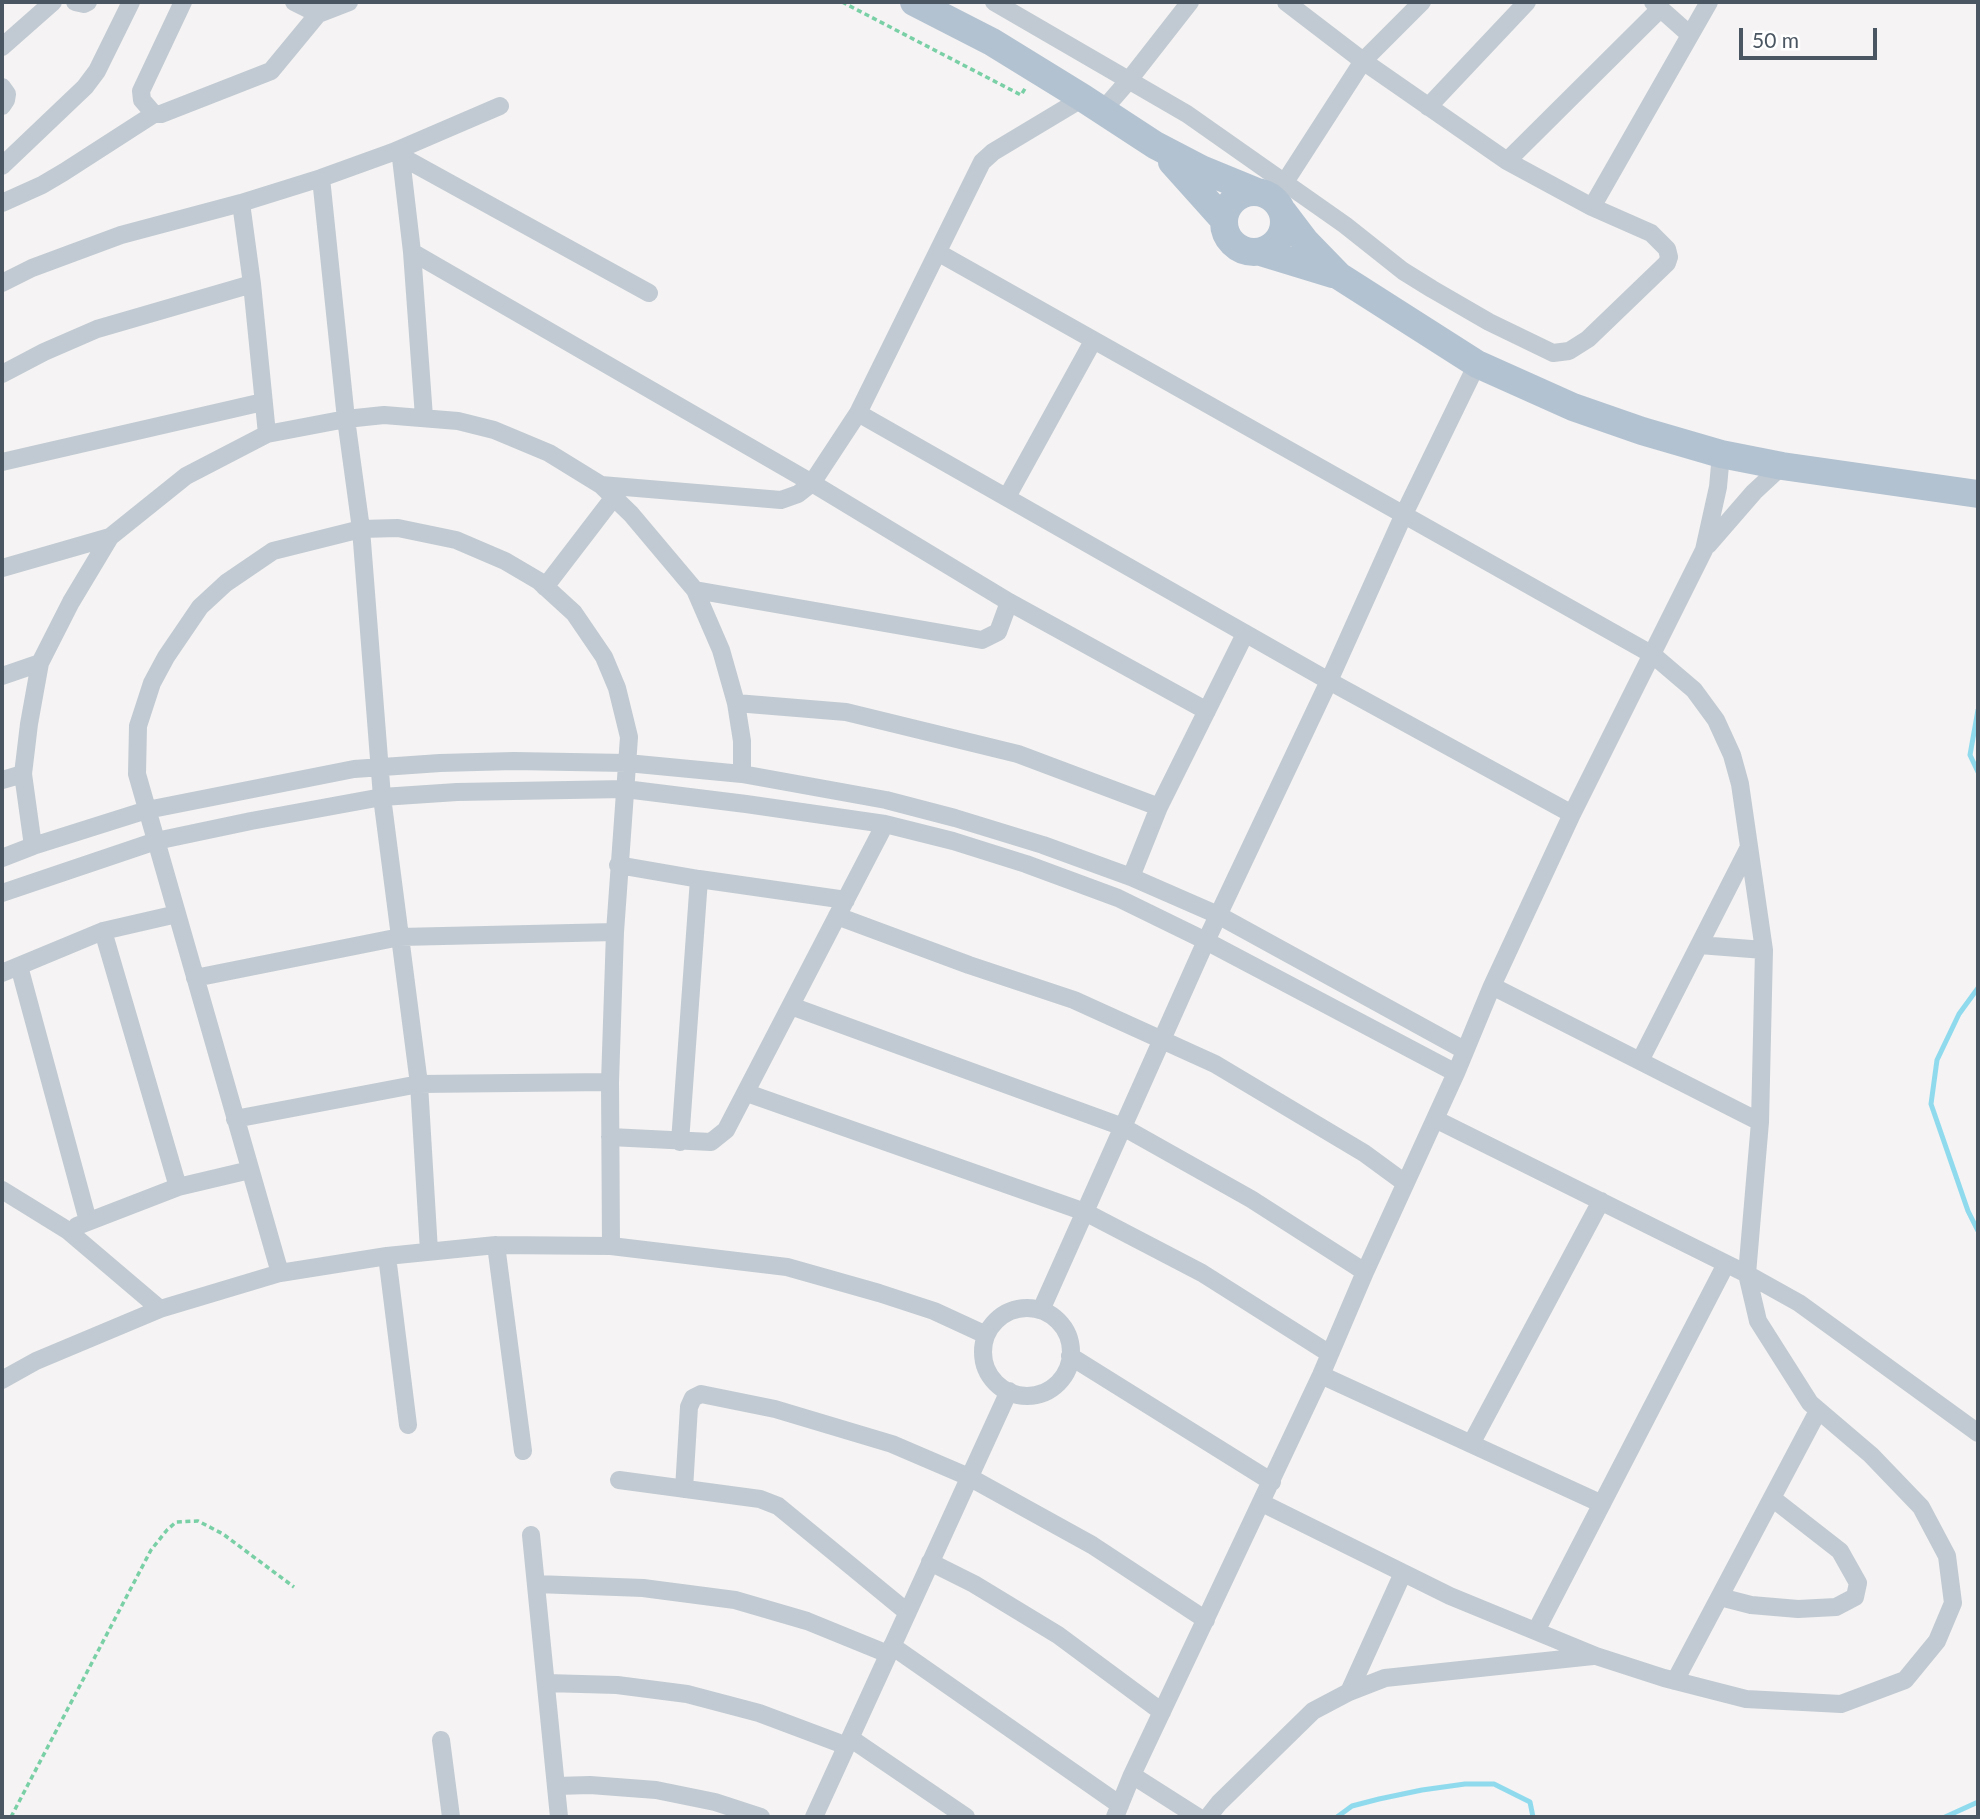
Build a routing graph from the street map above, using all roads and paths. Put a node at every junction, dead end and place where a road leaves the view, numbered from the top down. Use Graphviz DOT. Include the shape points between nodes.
graph roads {
  1 [pos="53,2"];
  2 [pos="75,2"];
  3 [pos="88,2"];
  4 [pos="131,2"];
  5 [pos="183,2"];
  6 [pos="294,2"];
  7 [pos="349,2"];
  8 [pos="842,2"];
  9 [pos="914,2"];
  10 [pos="994,2"];
  11 [pos="1190,2"];
  12 [pos="1286,2"];
  13 [pos="1422,2"];
  14 [pos="1527,2"];
  15 [pos="1709,2"];
  16 [pos="1656,5"];
  17 [pos="318,14"];
  18 [pos="1689,34"];
  19 [pos="2,47"];
  20 [pos="1363,61"];
  21 [pos="1129,80"];
  22 [pos="2,87"];
  23 [pos="1021,95"];
  24 [pos="1093,104"];
  25 [pos="2,106"];
  26 [pos="500,106"];
  27 [pos="1428,107"];
  28 [pos="154,114"];
  29 [pos="1155,145"];
  30 [pos="397,155"];
  31 [pos="5,157"];
  32 [pos="1507,161"];
  33 [pos="321,178"];
  34 [pos="1274,196"];
  35 [pos="2,203"];
  36 [pos="241,203"];
  37 [pos="1592,207"];
  38 [pos="1224,220"];
  39 [pos="412,252"];
  40 [pos="1261,252"];
  41 [pos="939,253"];
  42 [pos="1339,276"];
  43 [pos="2,283"];
  44 [pos="252,284"];
  45 [pos="649,293"];
  46 [pos="1093,341"];
  47 [pos="1477,364"];
  48 [pos="2,374"];
  49 [pos="263,402"];
  50 [pos="858,413"];
  51 [pos="424,417"];
  52 [pos="346,419"];
  53 [pos="267,434"];
  54 [pos="1721,454"];
  55 [pos="2,463"];
  56 [pos="1782,466"];
  57 [pos="812,483"];
  58 [pos="607,491"];
  59 [pos="1978,494"];
  60 [pos="1007,497"];
  61 [pos="1404,514"];
  62 [pos="361,529"];
  63 [pos="110,537"];
  64 [pos="1704,550"];
  65 [pos="2,568"];
  66 [pos="545,587"];
  67 [pos="695,590"];
  68 [pos="1009,602"];
  69 [pos="1245,634"];
  70 [pos="1653,654"];
  71 [pos="40,663"];
  72 [pos="2,676"];
  73 [pos="1329,681"];
  74 [pos="736,703"];
  75 [pos="1207,711"];
  76 [pos="627,764"];
  77 [pos="379,768"];
  78 [pos="23,774"];
  79 [pos="742,774"];
  80 [pos="2,780"];
  81 [pos="625,789"];
  82 [pos="382,797"];
  83 [pos="1158,807"];
  84 [pos="147,810"];
  85 [pos="1572,814"];
  86 [pos="885,824"];
  87 [pos="156,841"];
  88 [pos="33,846"];
  89 [pos="1749,847"];
  90 [pos="2,858"];
  91 [pos="618,865"];
  92 [pos="1132,877"];
  93 [pos="699,879"];
  94 [pos="2,893"];
  95 [pos="842,908"];
  96 [pos="177,914"];
  97 [pos="1218,915"];
  98 [pos="103,931"];
  99 [pos="615,932"];
  100 [pos="400,937"];
  101 [pos="1206,941"];
  102 [pos="1699,945"];
  103 [pos="1764,950"];
  104 [pos="19,966"];
  105 [pos="2,973"];
  106 [pos="195,978"];
  107 [pos="1492,986"];
  108 [pos="791,1006"];
  109 [pos="1162,1040"];
  110 [pos="1464,1050"];
  111 [pos="1640,1061"];
  112 [pos="1456,1073"];
  113 [pos="610,1082"];
  114 [pos="419,1084"];
  115 [pos="747,1093"];
  116 [pos="236,1119"];
  117 [pos="1434,1119"];
  118 [pos="1760,1122"];
  119 [pos="1123,1127"];
  120 [pos="610,1136"];
  121 [pos="680,1142"];
  122 [pos="250,1170"];
  123 [pos="1405,1183"];
  124 [pos="178,1187"];
  125 [pos="2,1190"];
  126 [pos="1601,1201"];
  127 [pos="1085,1212"];
  128 [pos="88,1222"];
  129 [pos="67,1230"];
  130 [pos="496,1245"];
  131 [pos="611,1246"];
  132 [pos="429,1251"];
  133 [pos="387,1256"];
  134 [pos="1726,1264"];
  135 [pos="1365,1272"];
  136 [pos="279,1273"];
  137 [pos="1747,1274"];
  138 [pos="160,1309"];
  139 [pos="1041,1310"];
  140 [pos="986,1335"];
  141 [pos="1330,1354"];
  142 [pos="1070,1356"];
  143 [pos="1321,1375"];
  144 [pos="2,1380"];
  145 [pos="1009,1391"];
  146 [pos="1818,1411"];
  147 [pos="408,1425"];
  148 [pos="1978,1433"];
  149 [pos="1471,1444"];
  150 [pos="523,1451"];
  151 [pos="969,1477"];
  152 [pos="618,1480"];
  153 [pos="1272,1482"];
  154 [pos="684,1489"];
  155 [pos="1773,1498"];
  156 [pos="1262,1503"];
  157 [pos="1602,1504"];
  158 [pos="531,1535"];
  159 [pos="930,1562"];
  160 [pos="1403,1573"];
  161 [pos="536,1584"];
  162 [pos="294,1587"];
  163 [pos="1720,1597"];
  164 [pos="907,1612"];
  165 [pos="1206,1620"];
  166 [pos="1536,1631"];
  167 [pos="890,1650"];
  168 [pos="1596,1656"];
  169 [pos="1675,1681"];
  170 [pos="546,1683"];
  171 [pos="1349,1692"];
  172 [pos="1162,1712"];
  173 [pos="441,1740"];
  174 [pos="849,1742"];
  175 [pos="1132,1775"];
  176 [pos="556,1786"];
  177 [pos="1117,1811"];
  178 [pos="11,1817"];
  179 [pos="451,1817"];
  180 [pos="559,1817"];
  181 [pos="761,1817"];
  182 [pos="814,1817"];
  183 [pos="966,1817"];
  184 [pos="1198,1817"];
  185 [pos="1209,1817"];
  1 -- 19 [label="street"];
  2 -- 3 [label="street"];
  4 -- 31 [label="street" via="85,87"];
  5 -- 28 [label="street" via="141,91 142,100"];
  6 -- 17 [label="street"];
  7 -- 17 [label="street"];
  8 -- 23 [label="path"];
  9 -- 24 [label="main road" via="992,42"];
  10 -- 21 [label="street"];
  11 -- 21 [label="street"];
  12 -- 20 [label="street"];
  13 -- 20 [label="street"];
  14 -- 27 [label="street"];
  15 -- 18 [label="street"];
  16 -- 18 [label="street"];
  16 -- 32 [label="street"];
  17 -- 28 [label="street" via="271,71"];
  18 -- 37 [label="street"];
  20 -- 27 [label="street"];
  20 -- 34 [label="street"];
  21 -- 24 [label="street"];
  21 -- 34 [label="street" via="1187,114"];
  22 -- 25 [label="street" via="6,100"];
  24 -- 29 [label="main road"];
  24 -- 41 [label="street" via="993,152 982,162"];
  26 -- 30 [label="street"];
  27 -- 32 [label="street"];
  28 -- 35 [label="street" via="53,179"];
  29 -- 34 [label="main road" via="1201,169"];
  29 -- 38 [label="main road"];
  30 -- 33 [label="street"];
  30 -- 39 [label="street"];
  30 -- 45 [label="street"];
  32 -- 37 [label="street"];
  33 -- 36 [label="street"];
  33 -- 52 [label="street"];
  34 -- 37 [label="street" via="1489,322 1553,353 1569,351 1588,340 1669,257 1661,241 1650,233"];
  34 -- 38 [label="main road" via="1241,195 1229,205"];
  34 -- 40 [label="main road" via="1283,232"];
  34 -- 42 [label="main road" via="1305,241"];
  36 -- 43 [label="street" via="121,235"];
  36 -- 44 [label="street"];
  38 -- 40 [label="main road" via="1234,245"];
  39 -- 51 [label="street"];
  39 -- 57 [label="street"];
  40 -- 42 [label="main road"];
  41 -- 46 [label="street"];
  41 -- 50 [label="street"];
  42 -- 47 [label="main road"];
  44 -- 48 [label="street" via="97,329"];
  44 -- 49 [label="street"];
  46 -- 60 [label="street"];
  46 -- 61 [label="street"];
  47 -- 54 [label="main road" via="1573,407"];
  47 -- 61 [label="street"];
  49 -- 53 [label="street"];
  49 -- 55 [label="street"];
  50 -- 57 [label="street"];
  50 -- 60 [label="street"];
  51 -- 52 [label="street"];
  51 -- 58 [label="street" via="494,430 549,453"];
  52 -- 53 [label="street"];
  52 -- 62 [label="street"];
  53 -- 63 [label="street" via="186,476"];
  54 -- 56 [label="main road"];
  54 -- 64 [label="street"];
  56 -- 59 [label="main road"];
  56 -- 64 [label="street"];
  57 -- 58 [label="street" via="781,500"];
  57 -- 68 [label="street"];
  58 -- 66 [label="street"];
  58 -- 67 [label="street"];
  60 -- 69 [label="street"];
  61 -- 70 [label="street"];
  61 -- 73 [label="street"];
  62 -- 66 [label="street" via="398,528 456,540 505,561"];
  62 -- 77 [label="street"];
  62 -- 84 [label="street" via="273,551 200,607 152,683 138,726 137,774"];
  63 -- 65 [label="street"];
  63 -- 71 [label="street"];
  64 -- 70 [label="street"];
  66 -- 76 [label="street" via="574,613 604,657 629,737"];
  67 -- 68 [label="street" via="982,640 998,632"];
  67 -- 74 [label="street" via="721,650"];
  68 -- 75 [label="street"];
  69 -- 73 [label="street"];
  69 -- 75 [label="street"];
  70 -- 85 [label="street"];
  70 -- 89 [label="street" via="1694,690 1716,720 1735,765"];
  71 -- 72 [label="street"];
  71 -- 78 [label="street"];
  73 -- 85 [label="street"];
  73 -- 97 [label="street"];
  74 -- 79 [label="street"];
  74 -- 83 [label="street" via="846,712 1018,754"];
  75 -- 83 [label="street"];
  76 -- 77 [label="street" via="502,762"];
  76 -- 79 [label="street"];
  76 -- 81 [label="street"];
  77 -- 82 [label="street"];
  77 -- 84 [label="street"];
  78 -- 80 [label="street"];
  78 -- 88 [label="street"];
  79 -- 92 [label="street" via="886,800 955,818"];
  81 -- 82 [label="street"];
  81 -- 86 [label="street"];
  81 -- 91 [label="street"];
  82 -- 87 [label="street"];
  82 -- 100 [label="street"];
  83 -- 92 [label="street"];
  84 -- 87 [label="street"];
  84 -- 88 [label="street"];
  85 -- 107 [label="street"];
  86 -- 95 [label="street"];
  86 -- 101 [label="street" via="1038,868 1118,898"];
  87 -- 94 [label="street"];
  87 -- 96 [label="street"];
  88 -- 90 [label="street"];
  89 -- 102 [label="street"];
  89 -- 103 [label="street"];
  91 -- 93 [label="street"];
  91 -- 99 [label="street"];
  92 -- 97 [label="street"];
  93 -- 95 [label="street"];
  93 -- 121 [label="street"];
  95 -- 108 [label="street"];
  95 -- 109 [label="street" via="969,965 1074,1000"];
  96 -- 98 [label="street"];
  96 -- 106 [label="street"];
  97 -- 101 [label="street"];
  97 -- 110 [label="street"];
  98 -- 104 [label="street"];
  98 -- 124 [label="street"];
  99 -- 100 [label="street"];
  99 -- 113 [label="street"];
  100 -- 106 [label="street"];
  100 -- 114 [label="street"];
  101 -- 109 [label="street"];
  101 -- 112 [label="street"];
  102 -- 103 [label="street"];
  102 -- 111 [label="street"];
  103 -- 118 [label="street"];
  104 -- 105 [label="street"];
  104 -- 128 [label="street"];
  106 -- 116 [label="street"];
  107 -- 110 [label="street"];
  107 -- 111 [label="street"];
  108 -- 115 [label="street"];
  108 -- 119 [label="street"];
  109 -- 119 [label="street"];
  109 -- 123 [label="street" via="1215,1064 1364,1153"];
  110 -- 112 [label="street"];
  111 -- 118 [label="street"];
  112 -- 117 [label="street"];
  113 -- 114 [label="street"];
  113 -- 120 [label="street"];
  114 -- 116 [label="street"];
  114 -- 132 [label="street"];
  115 -- 121 [label="street" via="717,1139"];
  115 -- 127 [label="street"];
  116 -- 122 [label="street"];
  117 -- 123 [label="street"];
  117 -- 126 [label="street"];
  118 -- 137 [label="street"];
  119 -- 127 [label="street"];
  119 -- 135 [label="street" via="1251,1199"];
  120 -- 121 [label="street"];
  120 -- 131 [label="street"];
  122 -- 124 [label="street"];
  122 -- 136 [label="street"];
  123 -- 135 [label="street"];
  124 -- 128 [label="street"];
  125 -- 129 [label="street"];
  126 -- 134 [label="street"];
  126 -- 149 [label="street"];
  127 -- 139 [label="street"];
  127 -- 141 [label="street" via="1202,1273"];
  128 -- 129 [label="street"];
  129 -- 138 [label="street"];
  130 -- 131 [label="street"];
  130 -- 132 [label="street"];
  130 -- 150 [label="street"];
  131 -- 140 [label="street" via="788,1267 934,1311"];
  132 -- 133 [label="street"];
  133 -- 136 [label="street"];
  133 -- 147 [label="street"];
  134 -- 137 [label="street"];
  134 -- 157 [label="street"];
  135 -- 141 [label="street"];
  136 -- 138 [label="street"];
  137 -- 146 [label="street" via="1758,1321"];
  137 -- 148 [label="street" via="1799,1303"];
  138 -- 144 [label="street"];
  139 -- 140 [label="street" via="1015,1309 993,1323"];
  139 -- 142 [label="street" via="1064,1328"];
  140 -- 145 [label="street" via="987,1371"];
  141 -- 143 [label="street"];
  142 -- 145 [label="street" via="1062,1377 1046,1391 1032,1395"];
  142 -- 153 [label="street"];
  143 -- 149 [label="street"];
  143 -- 153 [label="street"];
  145 -- 151 [label="street"];
  146 -- 155 [label="street"];
  146 -- 169 [label="street" via="1871,1455 1921,1507 1947,1556 1953,1603 1937,1641 1905,1680 1842,1704 1746,1699"];
  149 -- 157 [label="street"];
  151 -- 154 [label="street" via="852,1430 701,1394 690,1402"];
  151 -- 159 [label="street"];
  151 -- 165 [label="street" via="1093,1545"];
  152 -- 154 [label="street"];
  153 -- 156 [label="street"];
  154 -- 164 [label="street" via="760,1499 778,1506"];
  155 -- 163 [label="street"];
  155 -- 163 [label="street" via="1840,1551 1858,1583 1856,1597 1836,1607 1798,1609"];
  156 -- 160 [label="street"];
  156 -- 165 [label="street"];
  157 -- 166 [label="street"];
  158 -- 161 [label="street"];
  159 -- 164 [label="street"];
  159 -- 172 [label="street" via="1058,1635"];
  160 -- 166 [label="street"];
  160 -- 171 [label="street"];
  161 -- 167 [label="street" via="643,1587 735,1600"];
  161 -- 170 [label="street"];
  162 -- 178 [label="path" via="223,1534 198,1521 176,1522 151,1550"];
  163 -- 169 [label="street"];
  164 -- 167 [label="street"];
  165 -- 172 [label="street"];
  166 -- 168 [label="street"];
  167 -- 174 [label="street"];
  167 -- 177 [label="street"];
  168 -- 169 [label="street"];
  168 -- 171 [label="street" via="1385,1678"];
  170 -- 174 [label="street" via="617,1685 687,1694"];
  170 -- 176 [label="street"];
  171 -- 185 [label="street" via="1313,1711"];
  172 -- 175 [label="street"];
  173 -- 179 [label="street"];
  174 -- 182 [label="street"];
  174 -- 183 [label="street"];
  175 -- 177 [label="street"];
  175 -- 184 [label="street"];
  176 -- 180 [label="street"];
  176 -- 181 [label="street" via="656,1790"];
}
